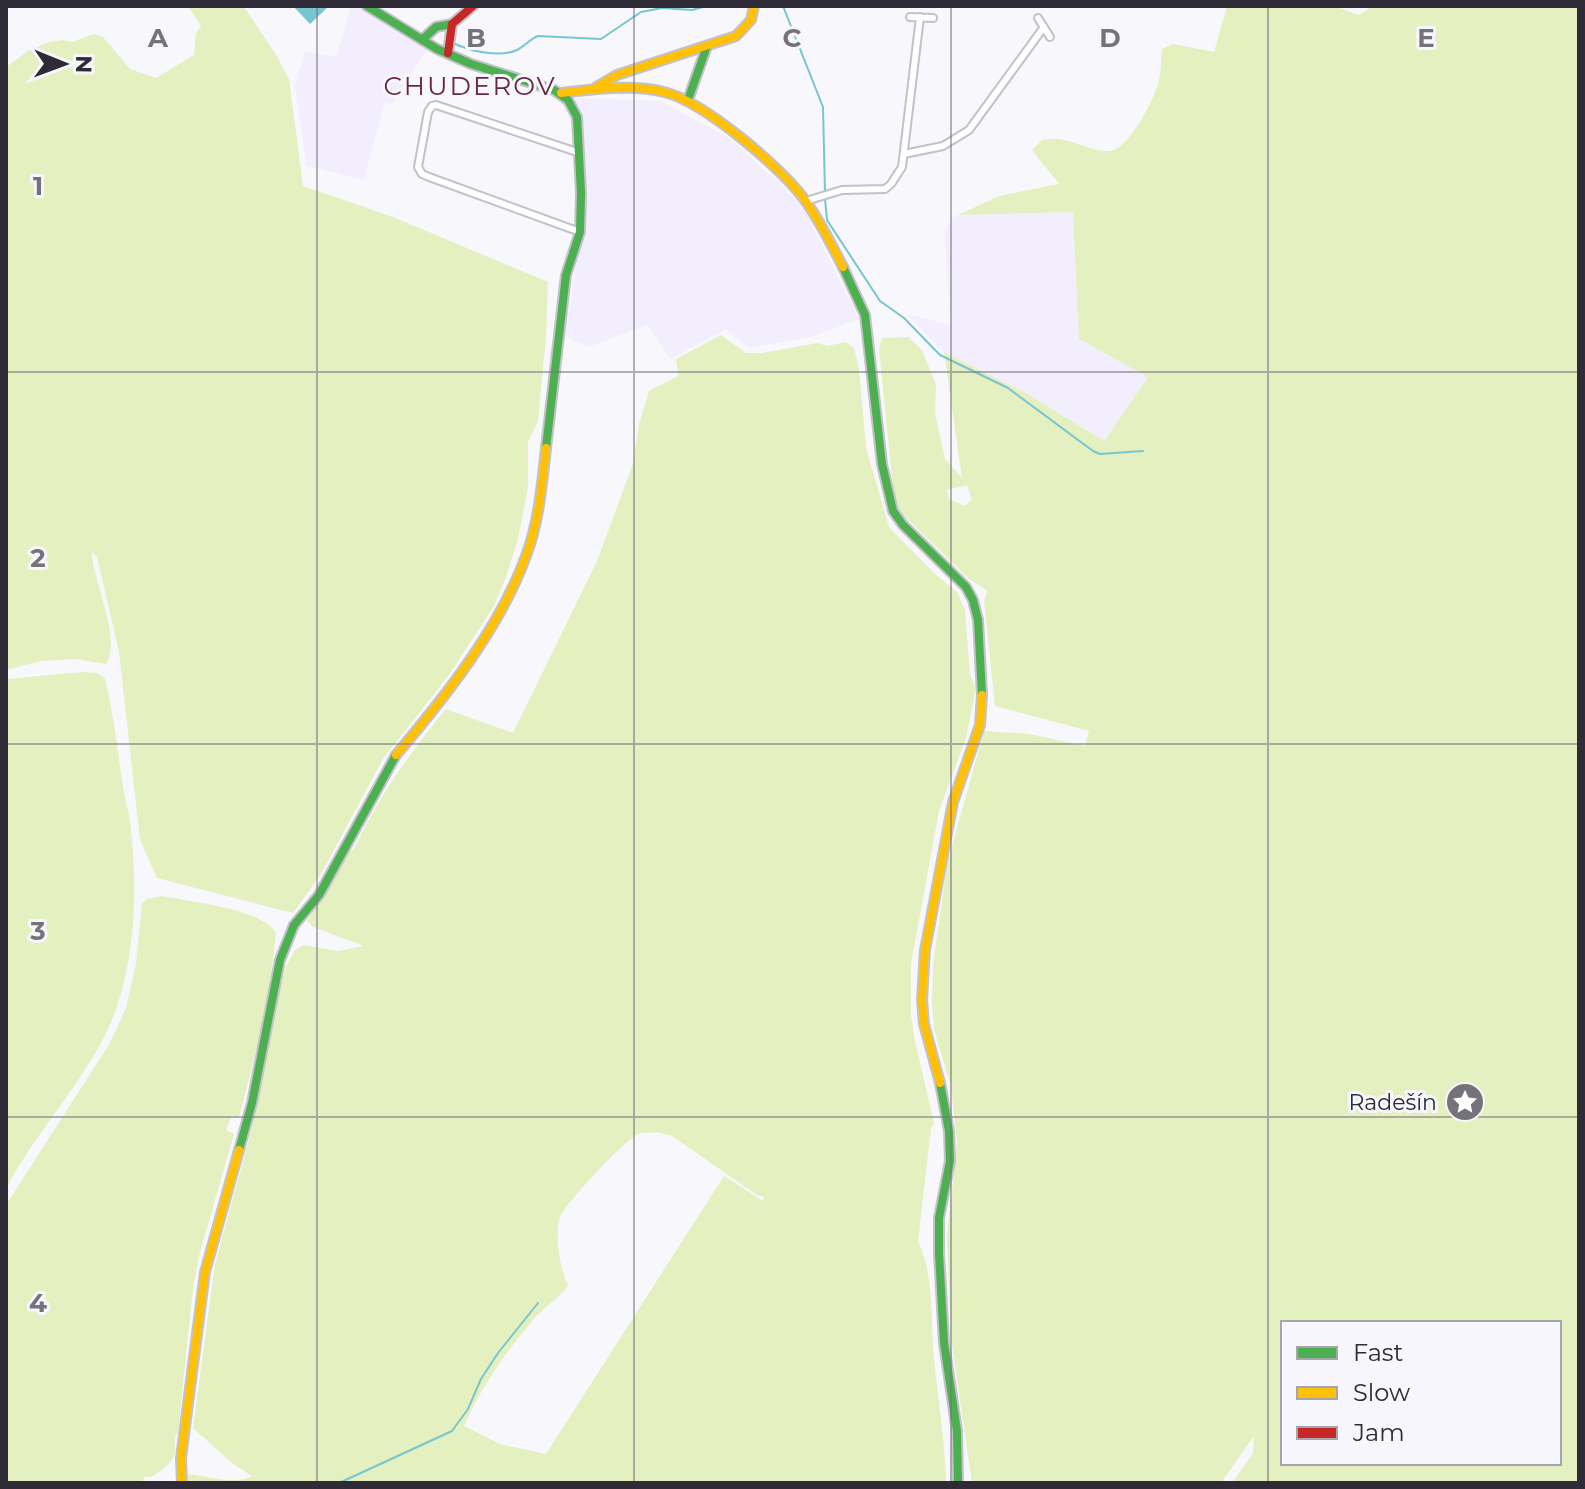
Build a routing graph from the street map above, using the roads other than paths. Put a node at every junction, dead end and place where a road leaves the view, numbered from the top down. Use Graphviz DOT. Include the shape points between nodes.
graph roads {
  1 [pos="367,6"];
  2 [pos="473,6"];
  3 [pos="754,6"];
  4 [pos="910,17"];
  5 [pos="920,17"];
  6 [pos="933,18"];
  7 [pos="1038,18"];
  8 [pos="444,25"];
  9 [pos="1044,27"];
  10 [pos="1050,37"];
  11 [pos="422,40"];
  12 [pos="707,46"];
  13 [pos="448,50"];
  14 [pos="594,88"];
  15 [pos="561,93"];
  16 [pos="688,100"];
  17 [pos="580,153"];
  18 [pos="904,154"];
  19 [pos="806,201"];
  20 [pos="580,232"];
  21 [pos="182,1483"];
  22 [pos="958,1483"];
  1 -- 11 [label="street"];
  2 -- 8 [label="street"];
  3 -- 12 [label="street" via="751,20 736,36"];
  4 -- 5 [label="street"];
  5 -- 6 [label="street"];
  5 -- 18 [label="street"];
  7 -- 9 [label="street"];
  8 -- 11 [label="street"];
  8 -- 13 [label="street" via="451,35"];
  9 -- 10 [label="street"];
  9 -- 18 [label="street" via="969,130 943,146"];
  11 -- 13 [label="street"];
  12 -- 14 [label="street" via="617,75"];
  12 -- 16 [label="street"];
  13 -- 15 [label="street" via="471,64"];
  14 -- 15 [label="street"];
  14 -- 16 [label="street" via="663,91"];
  15 -- 17 [label="street" via="577,117"];
  16 -- 19 [label="street" via="753,148"];
  17 -- 20 [label="street"];
  17 -- 20 [label="street" via="436,105 428,112 418,167 429,177"];
  18 -- 19 [label="street" via="898,176 885,189 842,190"];
  19 -- 22 [label="street" via="865,315 893,511 966,587 978,620 981,715 940,862 922,1000 949,1131 939,1253"];
  20 -- 21 [label="street" via="566,275 541,497 527,555 504,606 438,705 396,755 319,895 294,925 280,960 252,1103 205,1272"];
}
